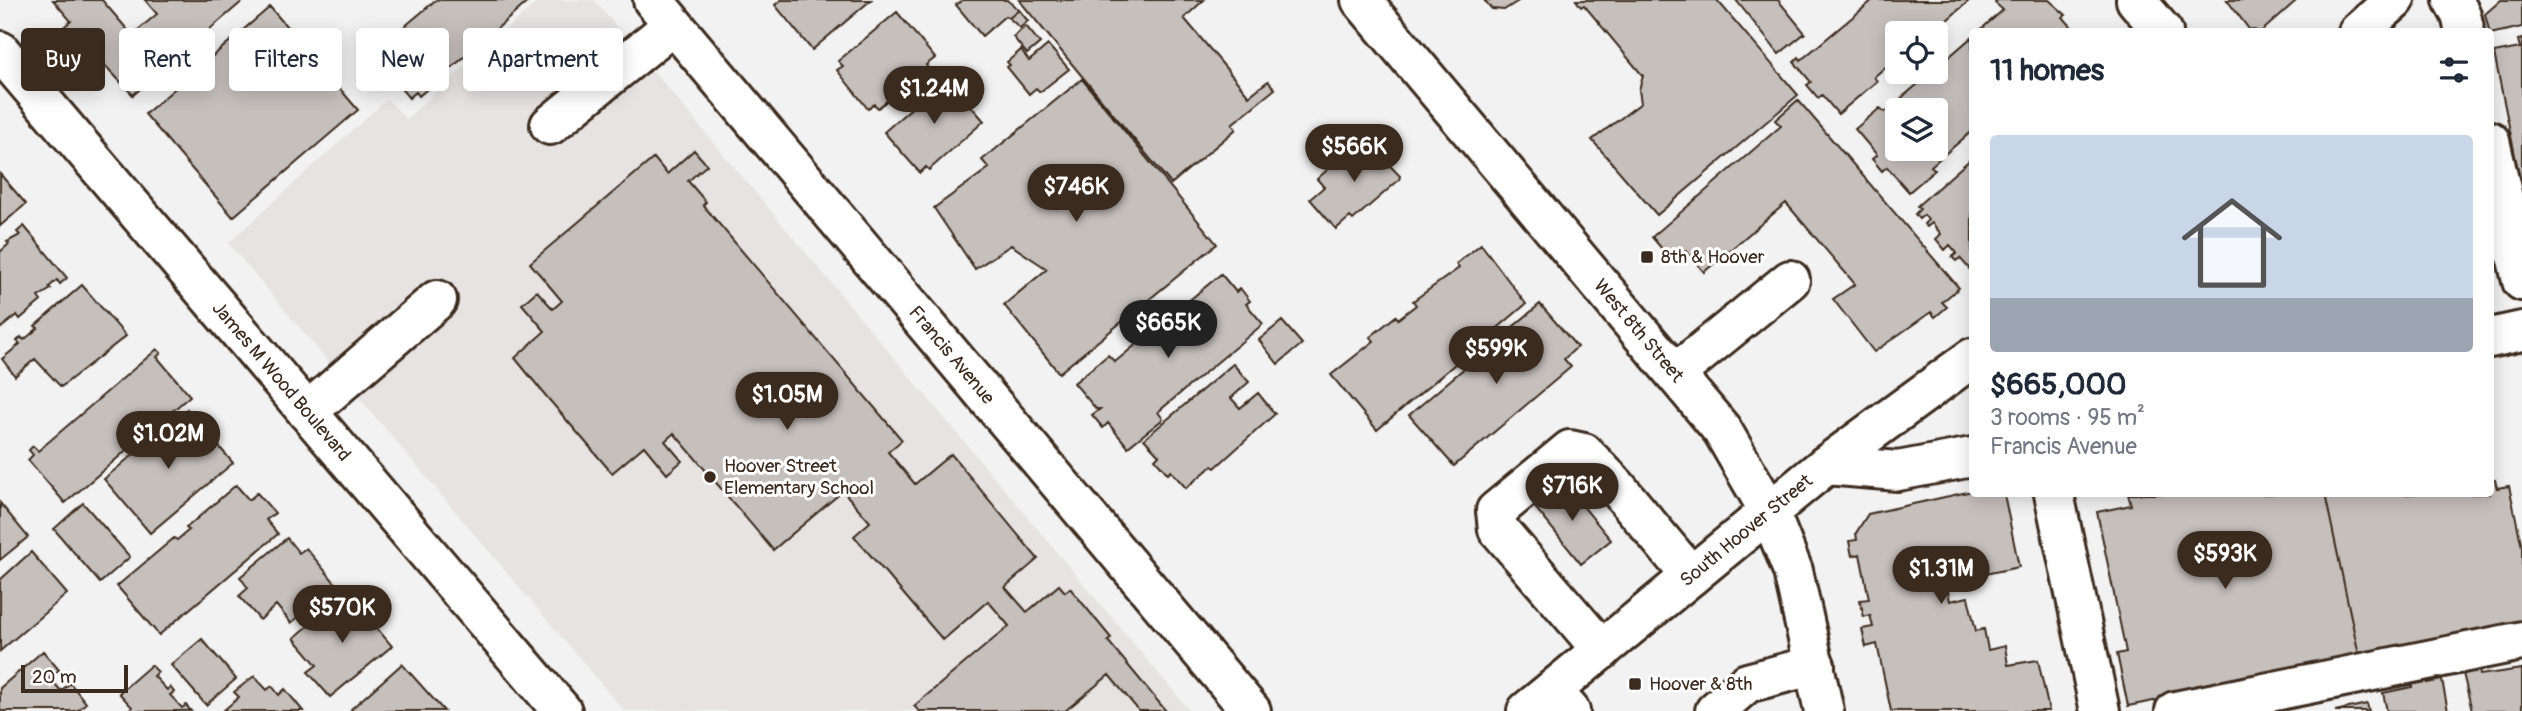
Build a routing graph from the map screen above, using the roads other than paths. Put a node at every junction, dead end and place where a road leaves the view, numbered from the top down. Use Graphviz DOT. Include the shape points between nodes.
graph roads {
  1 [pos="1361,0"];
  2 [pos="2136,0"];
  3 [pos="2395,0"];
  4 [pos="2453,0"];
  5 [pos="663,12"];
  6 [pos="2160,28"];
  7 [pos="2363,28"];
  8 [pos="2464,28"];
  9 [pos="0,51"];
  10 [pos="550,125"];
  11 [pos="2494,158"];
  12 [pos="1790,280"];
  13 [pos="2522,281"];
  14 [pos="438,300"];
  15 [pos="2522,331"];
  16 [pos="2494,337"];
  17 [pos="1969,360"];
  18 [pos="1676,373"];
  19 [pos="307,412"];
  20 [pos="1969,458"];
  21 [pos="1826,465"];
  22 [pos="2055,497"];
  23 [pos="1769,511"];
  24 [pos="1691,576"];
  25 [pos="2522,641"];
  26 [pos="1602,650"];
  27 [pos="1815,665"];
  28 [pos="1550,704"];
  29 [pos="562,711"];
  30 [pos="1251,711"];
  31 [pos="1716,711"];
  32 [pos="1824,711"];
  33 [pos="2100,711"];
  34 [pos="2175,711"];
  1 -- 18 [label="street, West 8th Street"];
  2 -- 6 [label="street"];
  3 -- 7 [label="street"];
  4 -- 8 [label="street"];
  5 -- 10 [label="street"];
  5 -- 30 [label="street, Francis Avenue"];
  9 -- 19 [label="street, James M Wood Boulevard"];
  11 -- 13 [label="street"];
  12 -- 18 [label="street"];
  14 -- 19 [label="street"];
  15 -- 16 [label="street"];
  17 -- 21 [label="street, South Hoover Street"];
  18 -- 23 [label="street, West 8th Street" via="1722,430"];
  19 -- 29 [label="street, James M Wood Boulevard"];
  20 -- 21 [label="street" via="1898,471"];
  21 -- 23 [label="street, South Hoover Street"];
  22 -- 33 [label="street"];
  23 -- 24 [label="street, South Hoover Street"];
  23 -- 27 [label="street, West 8th Street" via="1800,594"];
  24 -- 26 [label="street, South Hoover Street"];
  24 -- 26 [label="street" via="1584,453 1570,450 1517,493 1496,511 1498,529"];
  25 -- 34 [label="street"];
  26 -- 28 [label="street, South Hoover Street"];
  27 -- 31 [label="street" via="1747,683"];
  27 -- 32 [label="street, West 8th Street"];
}
